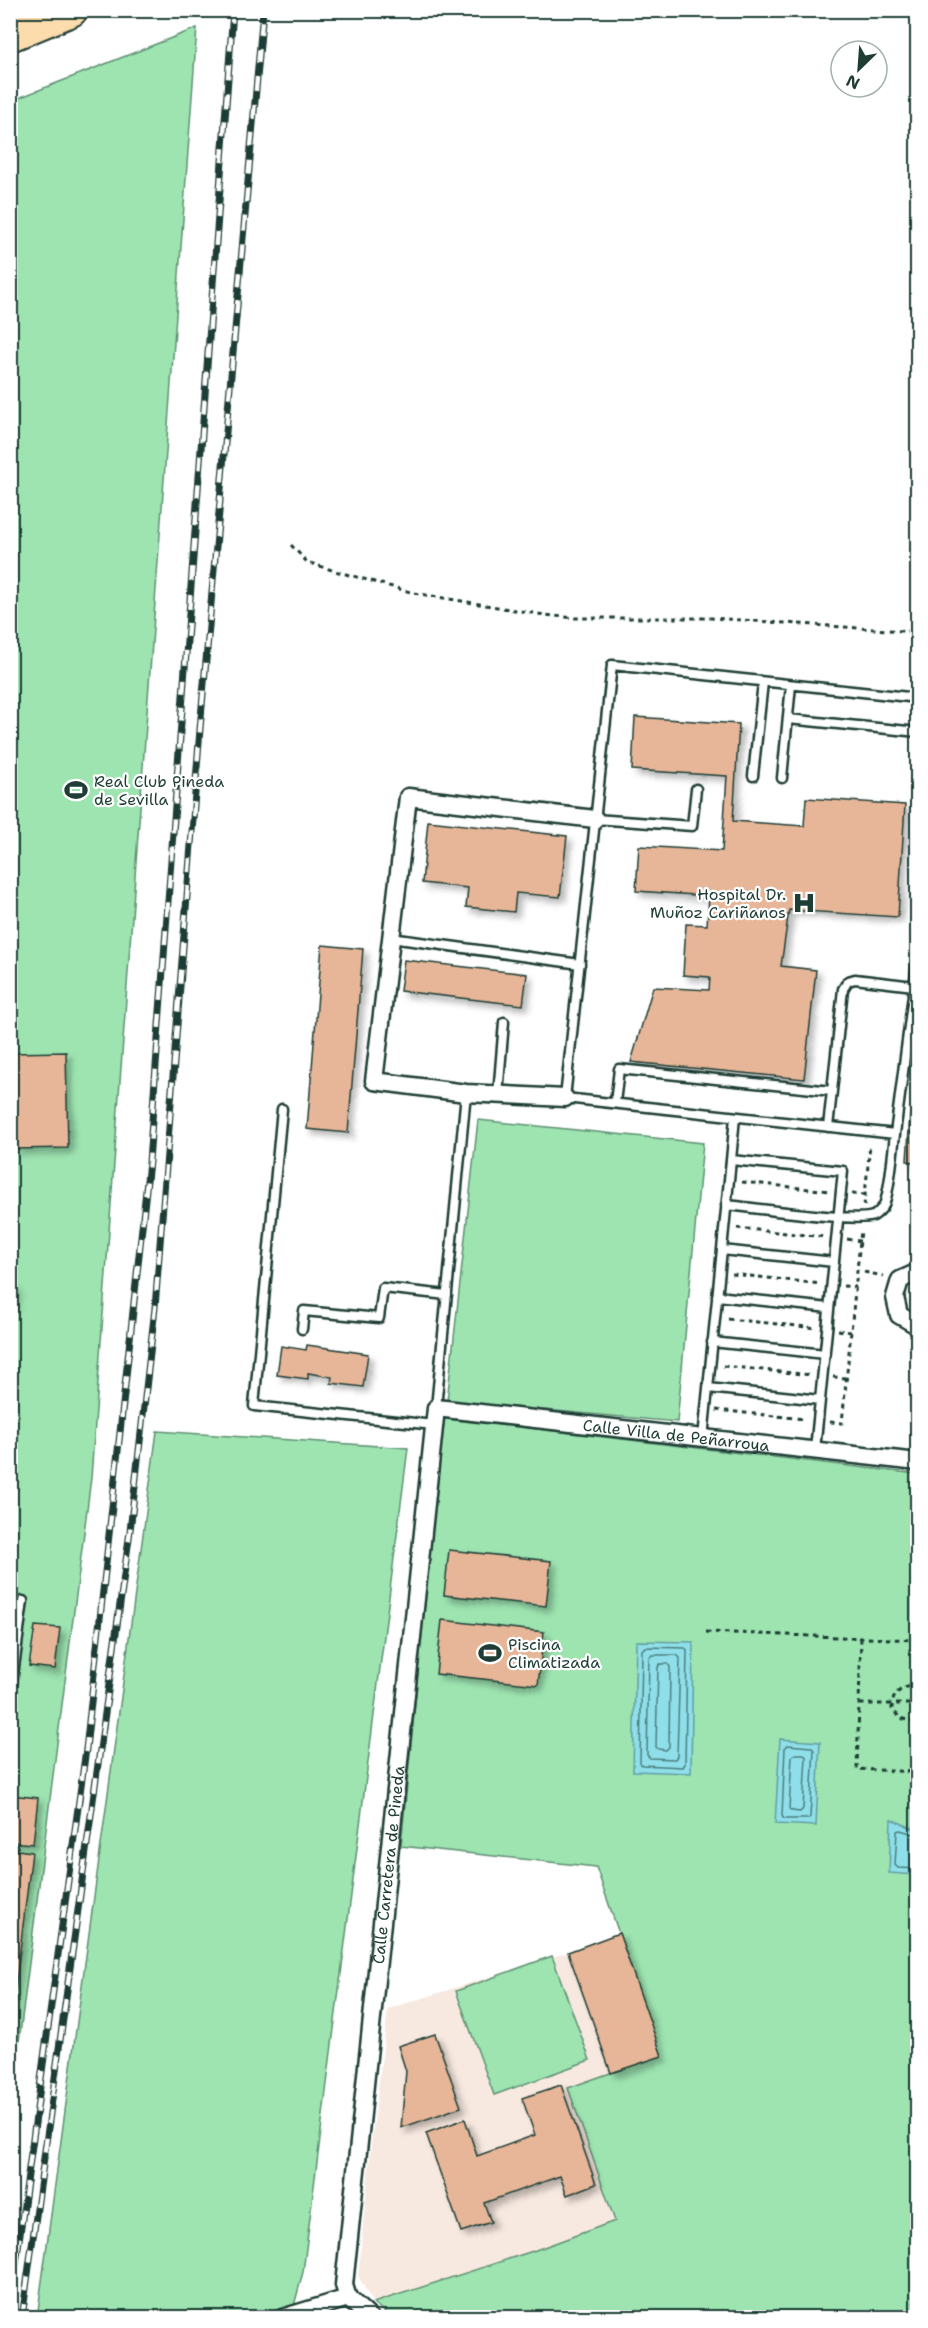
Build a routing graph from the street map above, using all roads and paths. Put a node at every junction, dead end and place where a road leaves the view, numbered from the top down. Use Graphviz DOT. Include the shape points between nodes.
graph roads {
  1 [pos="71,10"];
  2 [pos="10,35"];
  3 [pos="291,545"];
  4 [pos="918,632"];
  5 [pos="762,682"];
  6 [pos="791,685"];
  7 [pos="918,698"];
  8 [pos="788,719"];
  9 [pos="918,732"];
  10 [pos="753,776"];
  11 [pos="782,778"];
  12 [pos="696,789"];
  13 [pos="595,819"];
  14 [pos="391,938"];
  15 [pos="918,956"];
  16 [pos="580,964"];
  17 [pos="914,986"];
  18 [pos="504,1022"];
  19 [pos="906,1045"];
  20 [pos="918,1046"];
  21 [pos="832,1091"];
  22 [pos="466,1093"];
  23 [pos="498,1095"];
  24 [pos="565,1098"];
  25 [pos="615,1103"];
  26 [pos="282,1109"];
  27 [pos="735,1117"];
  28 [pos="828,1126"];
  29 [pos="895,1134"];
  30 [pos="731,1160"];
  31 [pos="729,1181"];
  32 [pos="841,1193"];
  33 [pos="865,1195"];
  34 [pos="726,1205"];
  35 [pos="839,1216"];
  36 [pos="724,1227"];
  37 [pos="836,1238"];
  38 [pos="860,1241"];
  39 [pos="722,1250"];
  40 [pos="834,1262"];
  41 [pos="864,1272"];
  42 [pos="918,1272"];
  43 [pos="719,1273"];
  44 [pos="900,1280"];
  45 [pos="832,1285"];
  46 [pos="856,1287"];
  47 [pos="447,1295"];
  48 [pos="717,1296"];
  49 [pos="829,1308"];
  50 [pos="715,1318"];
  51 [pos="918,1326"];
  52 [pos="302,1329"];
  53 [pos="827,1329"];
  54 [pos="851,1332"];
  55 [pos="712,1342"];
  56 [pos="825,1354"];
  57 [pos="710,1364"];
  58 [pos="822,1376"];
  59 [pos="846,1378"];
  60 [pos="708,1388"];
  61 [pos="820,1400"];
  62 [pos="434,1421"];
  63 [pos="703,1438"];
  64 [pos="815,1450"];
  65 [pos="918,1462"];
  66 [pos="23,1601"];
  67 [pos="706,1632"];
  68 [pos="861,1638"];
  69 [pos="917,1640"];
  70 [pos="916,1685"];
  71 [pos="10,1697"];
  72 [pos="892,1703"];
  73 [pos="860,1704"];
  74 [pos="914,1704"];
  75 [pos="916,1722"];
  76 [pos="915,1772"];
  77 [pos="348,2298"];
  78 [pos="282,2318"];
  79 [pos="370,2318"];
  1 -- 2 [label="highway"];
  3 -- 4 [label="path" via="307,562 347,574 414,592 544,615 711,618"];
  5 -- 6 [label="lane"];
  5 -- 10 [label="lane"];
  5 -- 13 [label="lane" via="612,665"];
  6 -- 7 [label="lane"];
  6 -- 8 [label="lane"];
  8 -- 9 [label="lane"];
  8 -- 11 [label="lane"];
  12 -- 13 [label="lane" via="692,826"];
  13 -- 14 [label="street" via="408,797"];
  13 -- 16 [label="lane"];
  14 -- 16 [label="lane"];
  14 -- 22 [label="street" via="374,1081"];
  15 -- 17 [label="lane"];
  16 -- 24 [label="lane"];
  17 -- 19 [label="lane"];
  17 -- 21 [label="lane" via="848,981 843,989"];
  18 -- 23 [label="lane"];
  19 -- 20 [label="lane"];
  19 -- 29 [label="lane"];
  21 -- 25 [label="lane" via="619,1069"];
  21 -- 28 [label="lane"];
  22 -- 23 [label="street"];
  22 -- 47 [label="lane"];
  23 -- 24 [label="street"];
  24 -- 25 [label="lane"];
  25 -- 27 [label="lane"];
  26 -- 62 [label="lane" via="254,1406"];
  27 -- 28 [label="lane"];
  27 -- 30 [label="lane"];
  28 -- 29 [label="lane"];
  29 -- 35 [label="lane" via="884,1206 874,1216"];
  30 -- 31 [label="lane"];
  30 -- 32 [label="lane" via="843,1171"];
  31 -- 32 [label="path"];
  31 -- 34 [label="lane"];
  32 -- 33 [label="path"];
  32 -- 35 [label="lane"];
  34 -- 35 [label="lane"];
  34 -- 36 [label="lane"];
  35 -- 37 [label="lane"];
  36 -- 37 [label="path"];
  36 -- 39 [label="lane"];
  37 -- 38 [label="path"];
  37 -- 40 [label="lane"];
  39 -- 40 [label="lane"];
  39 -- 43 [label="lane"];
  40 -- 45 [label="lane"];
  41 -- 44 [label="path"];
  42 -- 44 [label="street"];
  43 -- 45 [label="path"];
  43 -- 48 [label="lane"];
  44 -- 51 [label="street" via="895,1297 899,1315"];
  45 -- 46 [label="path"];
  45 -- 49 [label="lane"];
  47 -- 52 [label="lane" via="382,1288 379,1318 304,1311"];
  47 -- 62 [label="lane"];
  48 -- 49 [label="lane"];
  48 -- 50 [label="lane"];
  49 -- 53 [label="lane"];
  50 -- 53 [label="path"];
  50 -- 55 [label="lane"];
  53 -- 54 [label="path"];
  53 -- 56 [label="lane"];
  55 -- 56 [label="lane"];
  55 -- 57 [label="lane"];
  56 -- 58 [label="lane"];
  57 -- 58 [label="path"];
  57 -- 60 [label="lane"];
  58 -- 59 [label="path"];
  58 -- 61 [label="lane"];
  60 -- 61 [label="lane"];
  60 -- 63 [label="lane"];
  61 -- 64 [label="lane"];
  62 -- 63 [label="street, Calle Villa de Peñarroya"];
  62 -- 77 [label="street, Calle Carretera de Pineda" via="344,2285"];
  63 -- 64 [label="street, Calle Villa de Peñarroya"];
  64 -- 65 [label="street, Calle Villa de Peñarroya"];
  66 -- 71 [label="lane"];
  67 -- 68 [label="path"];
  68 -- 69 [label="path"];
  68 -- 73 [label="path"];
  69 -- 70 [label="path"];
  70 -- 72 [label="path" via="897,1692"];
  70 -- 74 [label="path"];
  72 -- 73 [label="path"];
  72 -- 74 [label="path"];
  72 -- 75 [label="path" via="900,1718"];
  73 -- 76 [label="path" via="857,1769"];
  74 -- 75 [label="path"];
  75 -- 76 [label="path"];
  77 -- 78 [label="street"];
  77 -- 79 [label="street"];
}
